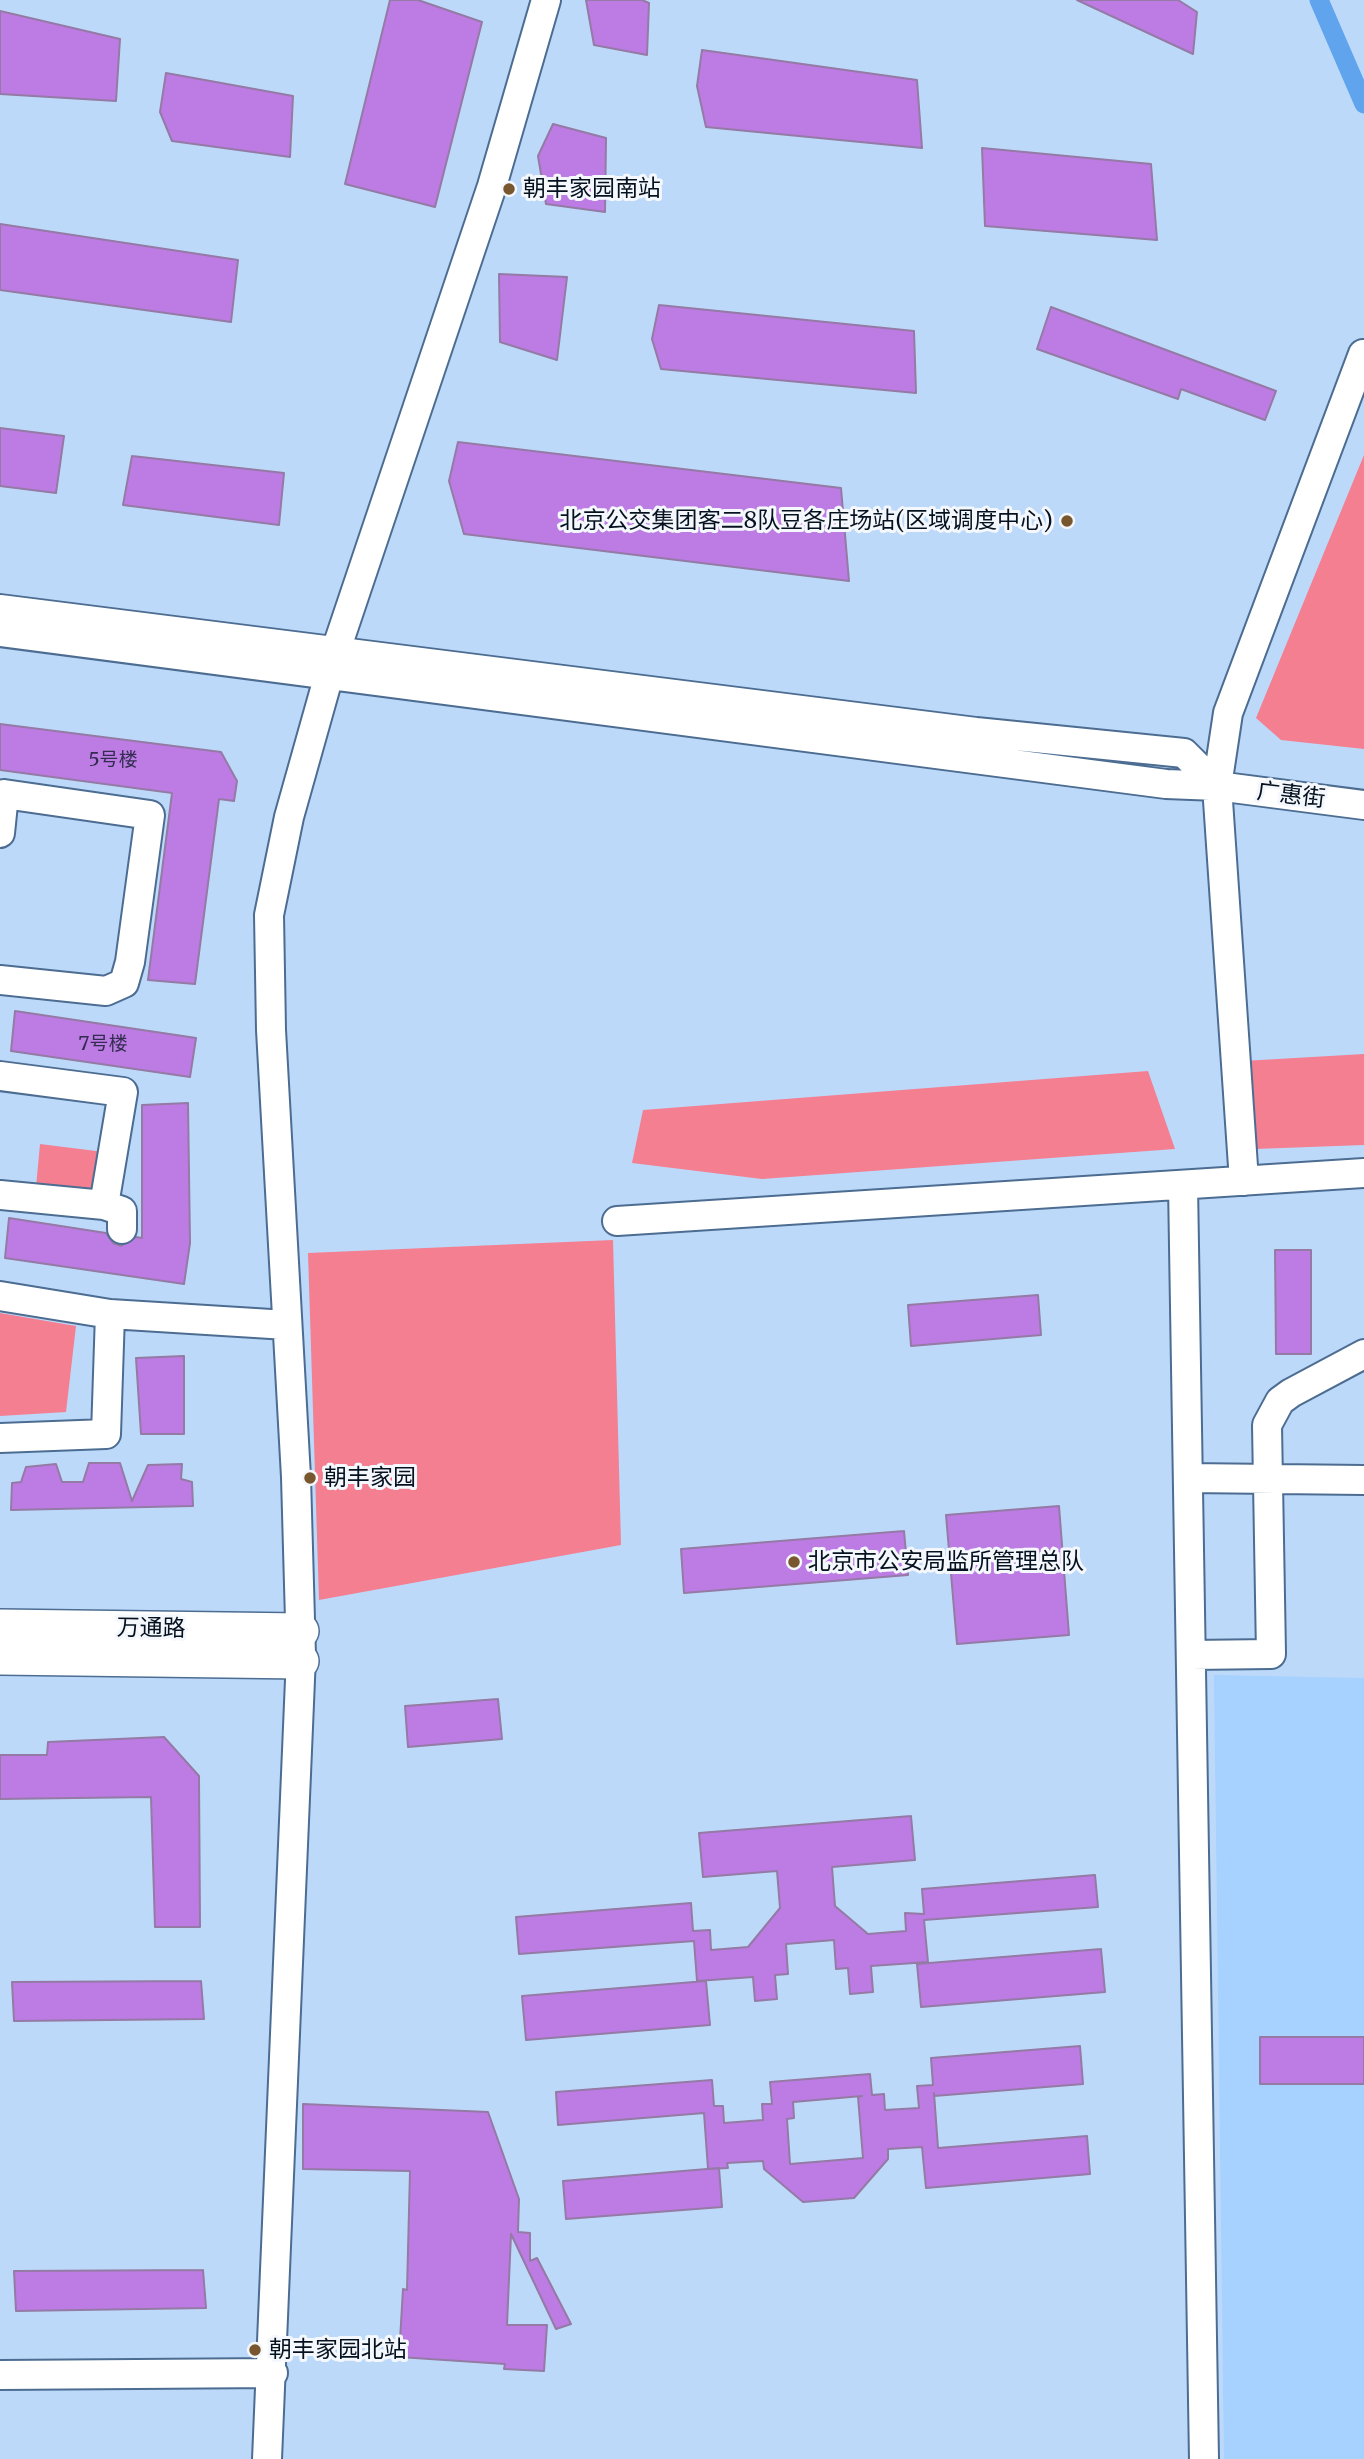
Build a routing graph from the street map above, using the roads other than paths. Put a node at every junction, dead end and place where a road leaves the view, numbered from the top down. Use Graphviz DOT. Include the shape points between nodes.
graph roads {
  1 [pos="546,0"];
  2 [pos="1363,354"];
  3 [pos="0,609"];
  4 [pos="0,632"];
  5 [pos="333,662"];
  6 [pos="1217,786"];
  7 [pos="1364,805"];
  8 [pos="0,833"];
  9 [pos="0,980"];
  10 [pos="0,1076"];
  11 [pos="1364,1173"];
  12 [pos="1244,1181"];
  13 [pos="1183,1185"];
  14 [pos="0,1195"];
  15 [pos="104,1205"];
  16 [pos="617,1221"];
  17 [pos="122,1229"];
  18 [pos="0,1296"];
  19 [pos="110,1314"];
  20 [pos="287,1325"];
  21 [pos="1364,1354"];
  22 [pos="0,1438"];
  23 [pos="1188,1478"];
  24 [pos="1266,1479"];
  25 [pos="1364,1480"];
  26 [pos="0,1627"];
  27 [pos="301,1646"];
  28 [pos="1191,1655"];
  29 [pos="0,1657"];
  30 [pos="273,2373"];
  31 [pos="0,2375"];
  32 [pos="267,2459"];
  33 [pos="1204,2459"];
  1 -- 5 [label="street" via="492,186"];
  2 -- 6 [label="street" via="1227,713"];
  3 -- 5 [label="street"];
  4 -- 5 [label="street"];
  5 -- 6 [label="street" via="1184,753"];
  5 -- 20 [label="street" via="289,817 269,915"];
  6 -- 7 [label="street, 广惠街"];
  6 -- 12 [label="street"];
  8 -- 9 [label="street" via="4,794 150,816 124,983 106,991"];
  10 -- 15 [label="street" via="123,1092"];
  11 -- 12 [label="street"];
  12 -- 13 [label="street"];
  13 -- 16 [label="street"];
  13 -- 23 [label="street"];
  14 -- 15 [label="street"];
  15 -- 17 [label="street" via="122,1211"];
  18 -- 19 [label="street"];
  19 -- 20 [label="street"];
  19 -- 22 [label="street" via="106,1434"];
  20 -- 27 [label="street"];
  21 -- 24 [label="street" via="1280,1401 1267,1424"];
  23 -- 24 [label="street"];
  23 -- 28 [label="street"];
  24 -- 25 [label="street"];
  24 -- 28 [label="street" via="1271,1654"];
  26 -- 27 [label="main road, 万通路"];
  27 -- 29 [label="main road, 万通路"];
  27 -- 30 [label="street"];
  28 -- 33 [label="street"];
  30 -- 31 [label="street"];
  30 -- 32 [label="street"];
}
